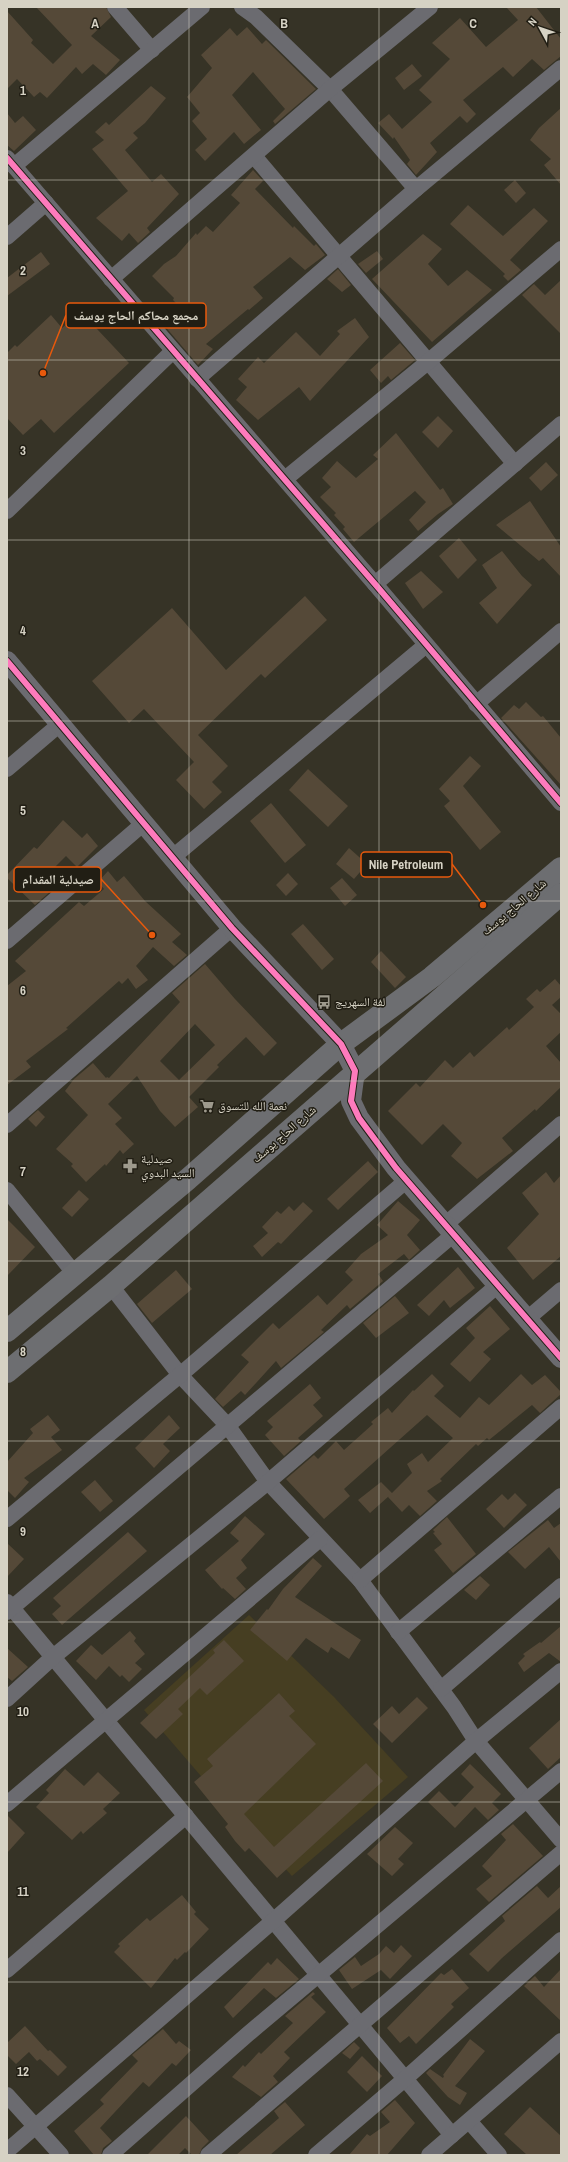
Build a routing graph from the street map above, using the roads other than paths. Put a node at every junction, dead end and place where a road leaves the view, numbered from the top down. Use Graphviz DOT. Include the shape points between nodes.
graph roads {
  1 [pos="115,7"];
  2 [pos="202,7"];
  3 [pos="242,7"];
  4 [pos="430,7"];
  5 [pos="152,50"];
  6 [pos="561,68"];
  7 [pos="330,89"];
  8 [pos="254,156"];
  9 [pos="11,162"];
  10 [pos="416,189"];
  11 [pos="46,203"];
  12 [pos="7,237"];
  13 [pos="561,249"];
  14 [pos="339,257"];
  15 [pos="111,279"];
  16 [pos="173,351"];
  17 [pos="429,361"];
  18 [pos="197,379"];
  19 [pos="561,424"];
  20 [pos="515,464"];
  21 [pos="285,478"];
  22 [pos="7,511"];
  23 [pos="375,584"];
  24 [pos="561,631"];
  25 [pos="426,645"];
  26 [pos="7,661"];
  27 [pos="476,704"];
  28 [pos="60,724"];
  29 [pos="7,769"];
  30 [pos="561,803"];
  31 [pos="144,823"];
  32 [pos="173,857"];
  33 [pos="561,868"];
  34 [pos="561,894"];
  35 [pos="232,928"];
  36 [pos="7,941"];
  37 [pos="341,1044"];
  38 [pos="355,1071"];
  39 [pos="561,1124"];
  40 [pos="7,1125"];
  41 [pos="407,1180"];
  42 [pos="7,1190"];
  43 [pos="450,1229"];
  44 [pos="75,1274"];
  45 [pos="498,1285"];
  46 [pos="111,1286"];
  47 [pos="561,1290"];
  48 [pos="527,1319"];
  49 [pos="7,1331"];
  50 [pos="561,1358"];
  51 [pos="7,1372"];
  52 [pos="180,1375"];
  53 [pos="561,1407"];
  54 [pos="227,1424"];
  55 [pos="268,1482"];
  56 [pos="561,1496"];
  57 [pos="7,1519"];
  58 [pos="320,1539"];
  59 [pos="360,1580"];
  60 [pos="561,1586"];
  61 [pos="9,1607"];
  62 [pos="398,1632"];
  63 [pos="53,1657"];
  64 [pos="561,1671"];
  65 [pos="441,1689"];
  66 [pos="7,1699"];
  67 [pos="105,1720"];
  68 [pos="476,1741"];
  69 [pos="561,1771"];
  70 [pos="528,1800"];
  71 [pos="7,1804"];
  72 [pos="186,1816"];
  73 [pos="561,1840"];
  74 [pos="561,1853"];
  75 [pos="273,1921"];
  76 [pos="561,1940"];
  77 [pos="7,1970"];
  78 [pos="318,1975"];
  79 [pos="359,2025"];
  80 [pos="561,2041"];
  81 [pos="406,2078"];
  82 [pos="7,2095"];
  83 [pos="469,2121"];
  84 [pos="35,2126"];
  85 [pos="452,2135"];
  86 [pos="7,2151"];
  87 [pos="61,2155"];
  88 [pos="110,2155"];
  89 [pos="208,2155"];
  90 [pos="316,2155"];
  91 [pos="429,2155"];
  92 [pos="499,2155"];
  1 -- 5 [label="street"];
  2 -- 5 [label="street"];
  3 -- 7 [label="street" via="256,17"];
  4 -- 7 [label="street"];
  5 -- 9 [label="street"];
  6 -- 10 [label="street"];
  7 -- 8 [label="street"];
  7 -- 10 [label="street"];
  8 -- 14 [label="street"];
  8 -- 15 [label="street"];
  9 -- 11 [label="street"];
  10 -- 14 [label="street"];
  11 -- 12 [label="street"];
  11 -- 15 [label="street"];
  13 -- 17 [label="street"];
  14 -- 17 [label="street"];
  14 -- 18 [label="street"];
  15 -- 16 [label="street"];
  16 -- 18 [label="street"];
  16 -- 22 [label="street"];
  17 -- 20 [label="street"];
  17 -- 21 [label="street"];
  18 -- 21 [label="street"];
  19 -- 20 [label="street"];
  20 -- 23 [label="street"];
  21 -- 23 [label="street"];
  23 -- 25 [label="street"];
  24 -- 27 [label="street"];
  25 -- 27 [label="street"];
  25 -- 32 [label="street"];
  26 -- 28 [label="street"];
  27 -- 30 [label="street"];
  28 -- 29 [label="street"];
  28 -- 31 [label="street"];
  31 -- 32 [label="street"];
  31 -- 36 [label="street"];
  32 -- 35 [label="street"];
  33 -- 37 [label="main road, شارع الحاج يوسف" via="432,977"];
  34 -- 38 [label="main road, شارع الحاج يوسف"];
  35 -- 37 [label="street"];
  35 -- 40 [label="street"];
  37 -- 38 [label="street"];
  37 -- 44 [label="main road, شارع الحاج يوسف"];
  38 -- 41 [label="street" via="351,1101 359,1118"];
  38 -- 46 [label="main road, شارع الحاج يوسف"];
  39 -- 43 [label="street"];
  41 -- 43 [label="street"];
  41 -- 52 [label="street"];
  42 -- 44 [label="street"];
  43 -- 45 [label="street"];
  43 -- 54 [label="street"];
  44 -- 49 [label="main road, شارع الحاج يوسف"];
  45 -- 48 [label="street"];
  45 -- 55 [label="street"];
  46 -- 51 [label="main road, شارع الحاج يوسف"];
  46 -- 52 [label="street"];
  47 -- 48 [label="street"];
  48 -- 50 [label="street"];
  52 -- 54 [label="street"];
  52 -- 57 [label="street"];
  53 -- 59 [label="street"];
  54 -- 55 [label="street"];
  54 -- 61 [label="street"];
  55 -- 58 [label="street"];
  55 -- 63 [label="street"];
  56 -- 62 [label="street"];
  58 -- 59 [label="street"];
  58 -- 67 [label="street"];
  59 -- 62 [label="street"];
  60 -- 65 [label="street"];
  61 -- 63 [label="street"];
  62 -- 65 [label="street"];
  63 -- 66 [label="street"];
  63 -- 67 [label="street"];
  64 -- 68 [label="street"];
  65 -- 68 [label="street"];
  67 -- 71 [label="street"];
  67 -- 72 [label="street"];
  68 -- 70 [label="street"];
  68 -- 75 [label="street"];
  69 -- 70 [label="street"];
  70 -- 73 [label="street"];
  70 -- 78 [label="street"];
  72 -- 75 [label="street"];
  72 -- 77 [label="street"];
  74 -- 79 [label="street"];
  75 -- 78 [label="street"];
  75 -- 84 [label="street"];
  76 -- 81 [label="street"];
  78 -- 79 [label="street"];
  78 -- 88 [label="street"];
  79 -- 81 [label="street"];
  79 -- 89 [label="street"];
  80 -- 83 [label="street"];
  81 -- 85 [label="street"];
  81 -- 90 [label="street"];
  82 -- 84 [label="street"];
  83 -- 85 [label="street"];
  83 -- 92 [label="street"];
  84 -- 86 [label="street"];
  84 -- 87 [label="street"];
  85 -- 91 [label="street"];
}
